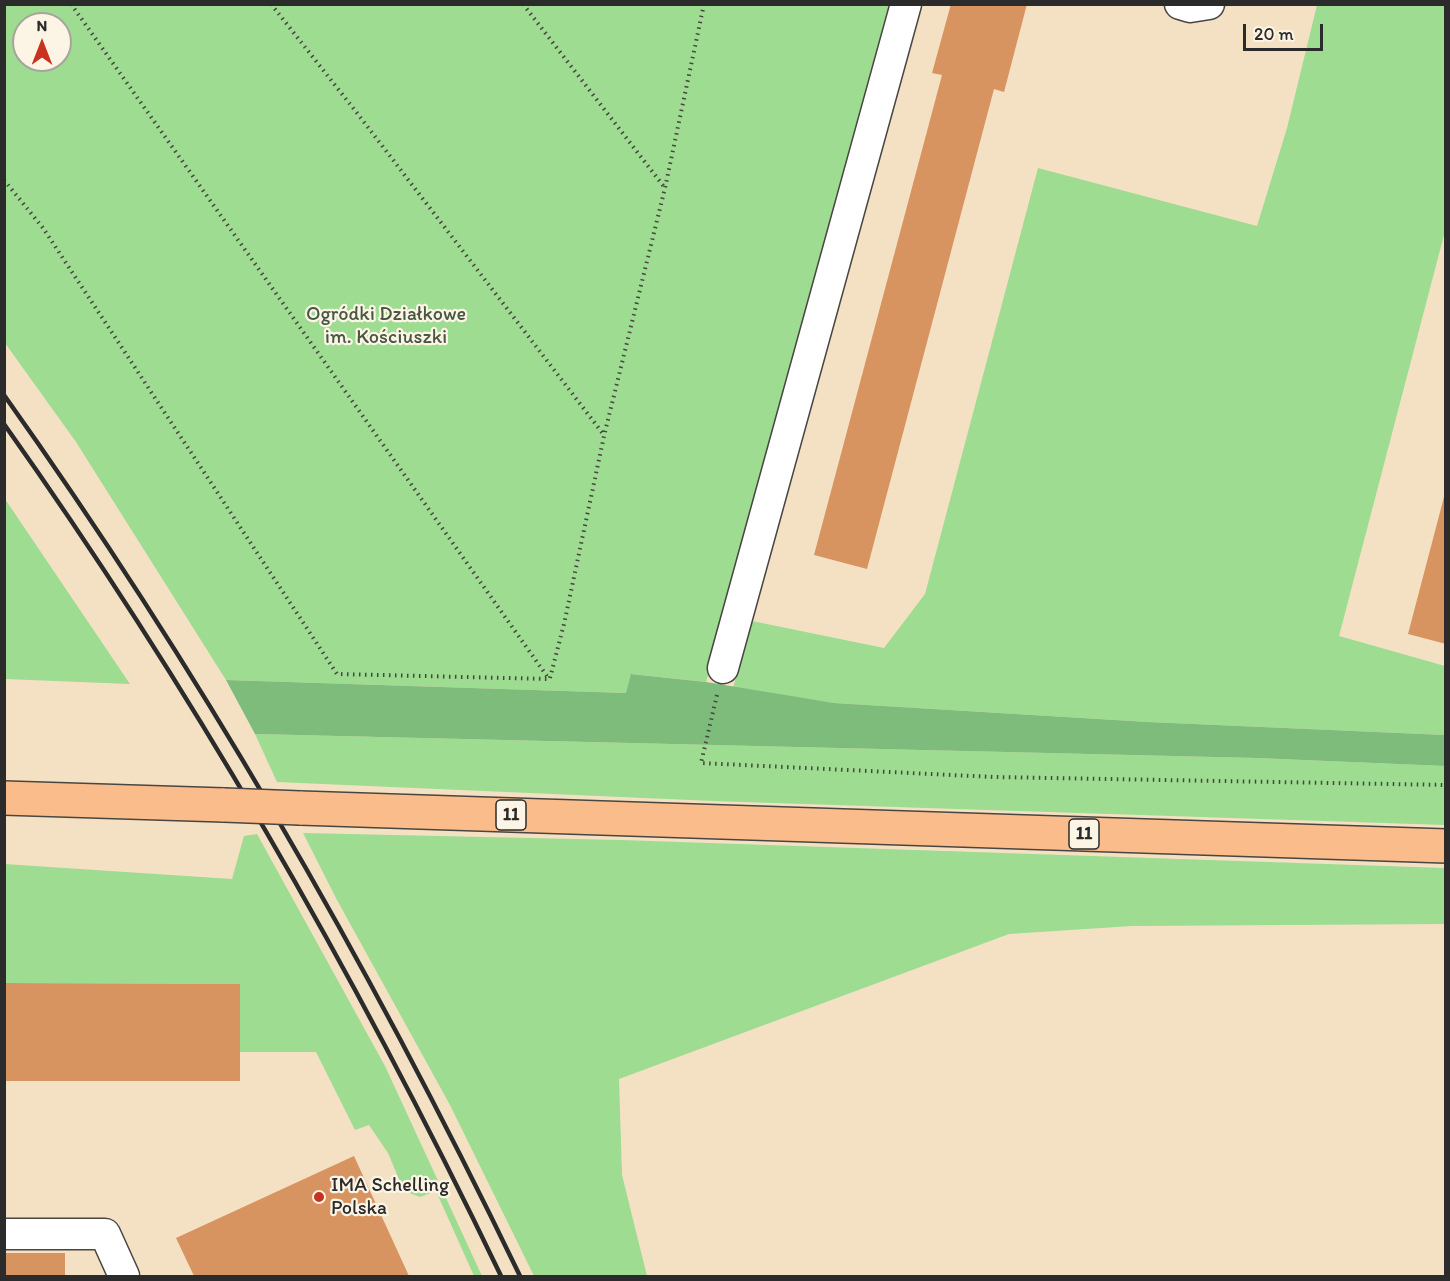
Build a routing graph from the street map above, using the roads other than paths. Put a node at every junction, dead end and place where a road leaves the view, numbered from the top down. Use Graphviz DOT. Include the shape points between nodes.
graph roads {
  1 [pos="906,4"];
  2 [pos="1180,4"];
  3 [pos="1209,4"];
  4 [pos="723,668"];
  5 [pos="4,798"];
  6 [pos="1446,846"];
  7 [pos="4,1234"];
  8 [pos="124,1276"];
  1 -- 4 [label="lane"];
  2 -- 3 [label="lane"];
  5 -- 6 [label="highway, 11, bridge"];
  7 -- 8 [label="lane" via="105,1234"];
}
